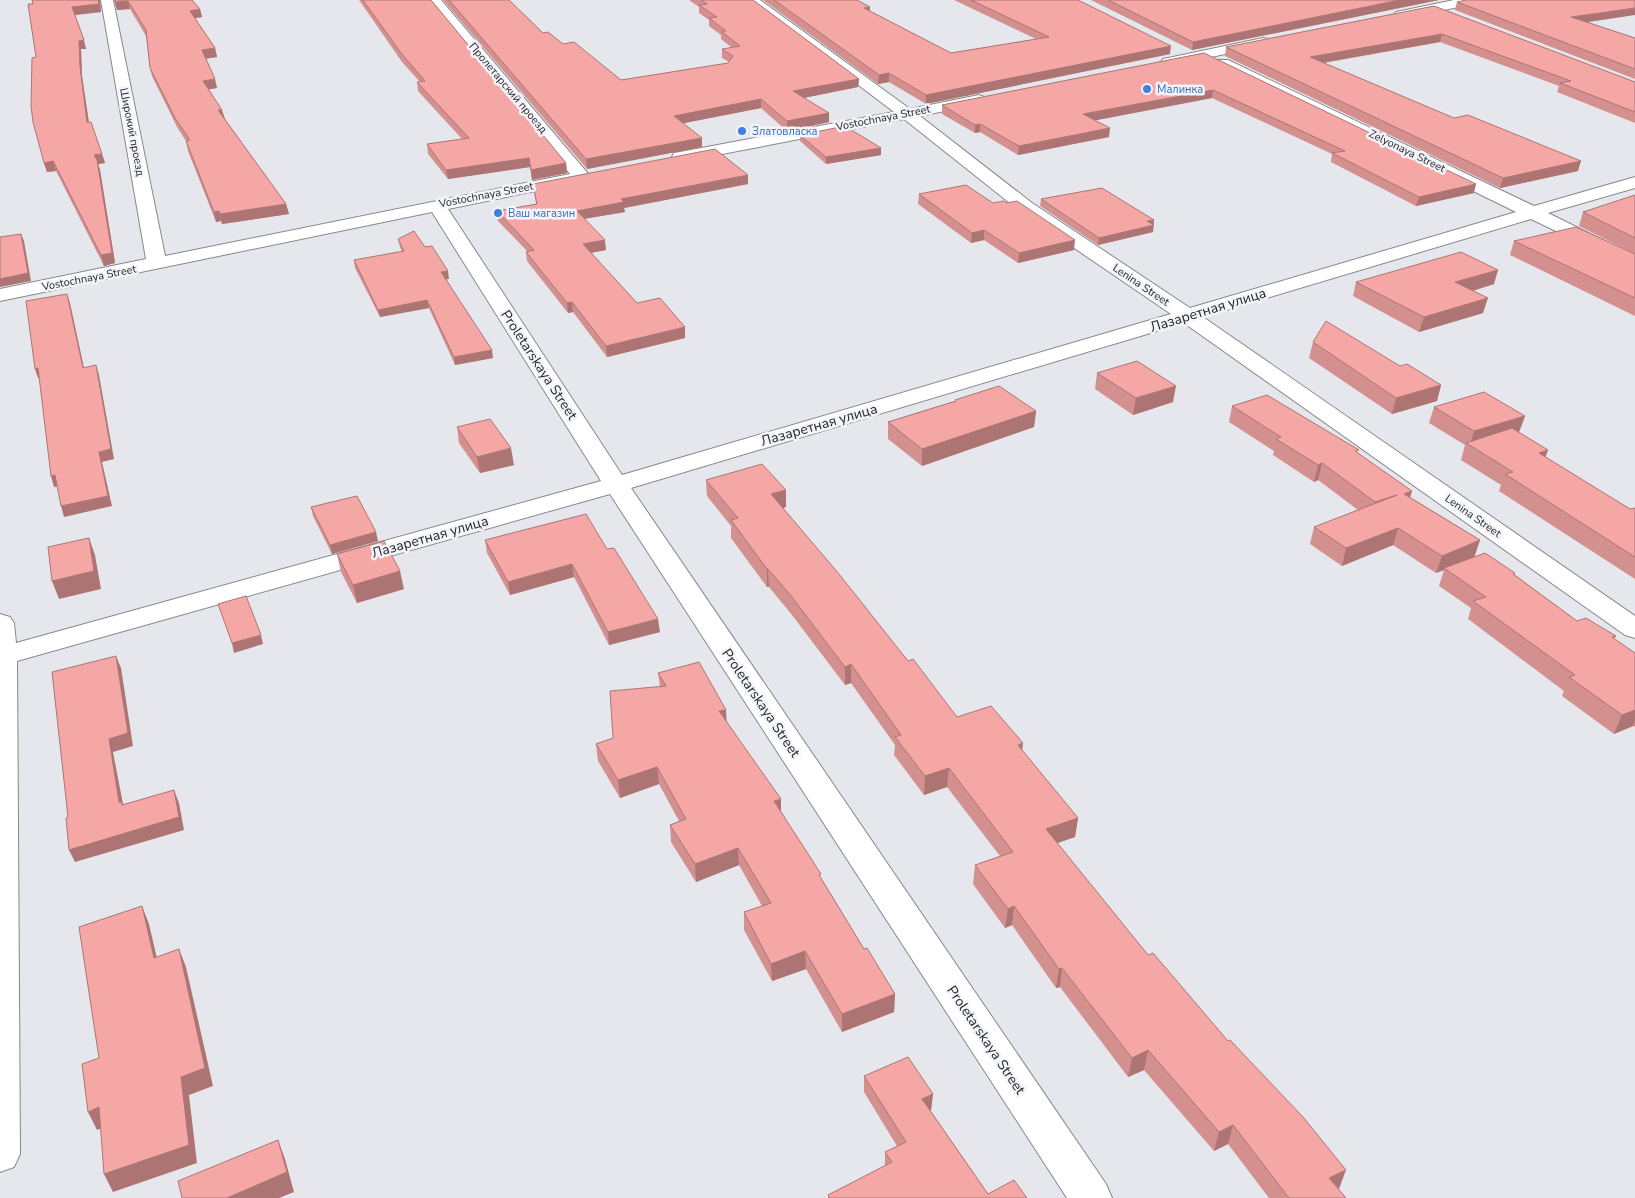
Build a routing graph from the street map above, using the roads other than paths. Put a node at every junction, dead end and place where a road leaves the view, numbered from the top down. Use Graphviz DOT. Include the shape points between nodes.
graph roads {
  1 [pos="107,0"];
  2 [pos="434,0"];
  3 [pos="752,0"];
  4 [pos="1416,0"];
  5 [pos="1473,0"];
  6 [pos="1434,8"];
  7 [pos="1386,18"];
  8 [pos="1461,19"];
  9 [pos="1281,39"];
  10 [pos="1173,49"];
  11 [pos="1198,56"];
  12 [pos="1151,65"];
  13 [pos="995,96"];
  14 [pos="907,114"];
  15 [pos="668,160"];
  16 [pos="600,172"];
  17 [pos="581,176"];
  18 [pos="1635,182"];
  19 [pos="436,205"];
  20 [pos="1534,213"];
  21 [pos="1635,263"];
  22 [pos="157,264"];
  23 [pos="0,296"];
  24 [pos="1188,316"];
  25 [pos="616,485"];
  26 [pos="0,622"];
  27 [pos="1635,629"];
  28 [pos="1,657"];
  29 [pos="0,1154"];
  30 [pos="1091,1198"];
  1 -- 22 [label="street, Широкий проезд"];
  2 -- 17 [label="street, Пролетарский проезд"];
  3 -- 14 [label="street, Lenina Street"];
  4 -- 6 [label="street"];
  5 -- 6 [label="street"];
  6 -- 7 [label="street"];
  6 -- 8 [label="street"];
  9 -- 11 [label="street"];
  10 -- 11 [label="street, Zelyonaya Street"];
  11 -- 12 [label="street"];
  11 -- 20 [label="street, Zelyonaya Street" via="1350,123"];
  13 -- 14 [label="street, Vostochnaya Street"];
  14 -- 15 [label="street, Vostochnaya Street"];
  14 -- 24 [label="street, Lenina Street" via="1026,207"];
  16 -- 17 [label="street, Vostochnaya Street"];
  17 -- 19 [label="street, Vostochnaya Street"];
  18 -- 20 [label="street, Лазаретная улица"];
  19 -- 22 [label="street, Vostochnaya Street"];
  19 -- 25 [label="street, Proletarskaya Street"];
  20 -- 21 [label="street, Zelyonaya Street"];
  20 -- 24 [label="street, Лазаретная улица"];
  22 -- 23 [label="street, Vostochnaya Street"];
  24 -- 25 [label="street, Лазаретная улица"];
  24 -- 27 [label="street, Lenina Street"];
  25 -- 28 [label="street, Лазаретная улица"];
  25 -- 30 [label="street, Proletarskaya Street"];
  26 -- 28 [label="street"];
  28 -- 29 [label="street"];
}
